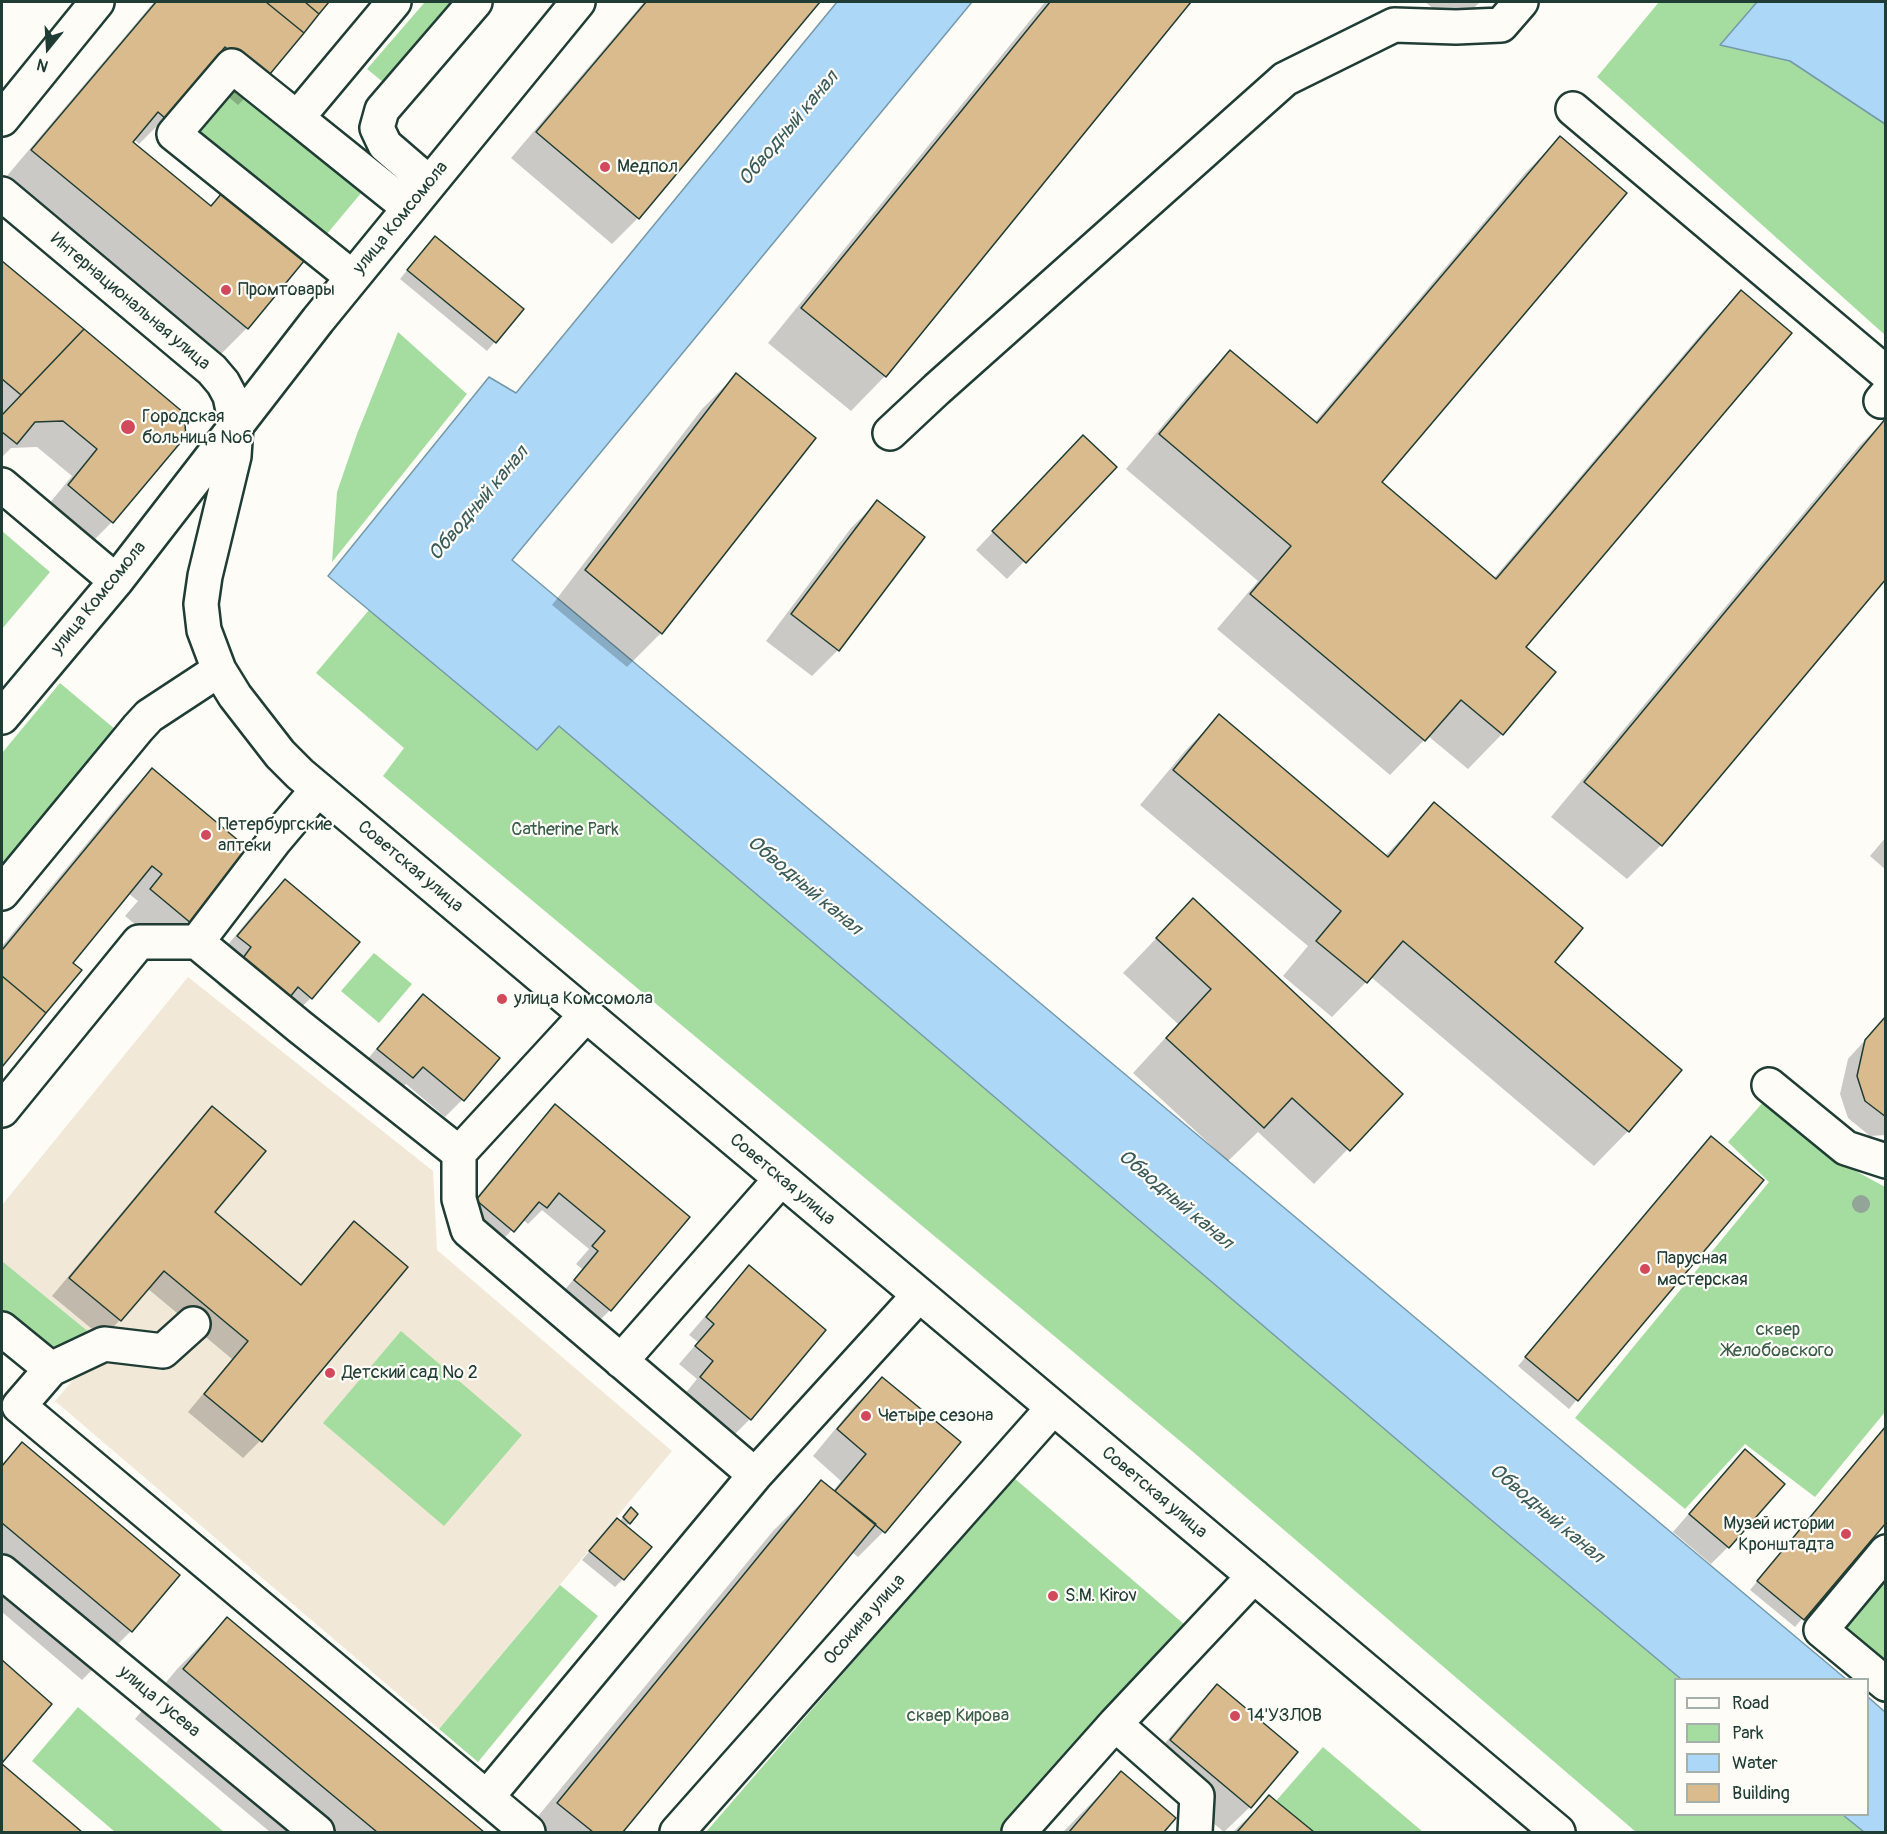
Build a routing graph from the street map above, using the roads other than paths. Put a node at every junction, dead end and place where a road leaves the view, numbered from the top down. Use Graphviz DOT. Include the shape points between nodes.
graph roads {
  1 [pos="97,2"];
  2 [pos="394,2"];
  3 [pos="475,2"];
  4 [pos="578,2"];
  5 [pos="1521,2"];
  6 [pos="1573,109"];
  7 [pos="297,118"];
  8 [pos="2,119"];
  9 [pos="429,183"];
  10 [pos="2,194"];
  11 [pos="409,208"];
  12 [pos="352,277"];
  13 [pos="1884,390"];
  14 [pos="236,425"];
  15 [pos="890,434"];
  16 [pos="2,485"];
  17 [pos="116,581"];
  18 [pos="219,670"];
  19 [pos="2,717"];
  20 [pos="318,789"];
  21 [pos="2,893"];
  22 [pos="197,942"];
  23 [pos="586,1015"];
  24 [pos="1769,1085"];
  25 [pos="2,1110"];
  26 [pos="459,1153"];
  27 [pos="1886,1161"];
  28 [pos="781,1179"];
  29 [pos="919,1295"];
  30 [pos="193,1324"];
  31 [pos="2,1329"];
  32 [pos="621,1361"];
  33 [pos="51,1369"];
  34 [pos="1053,1408"];
  35 [pos="754,1475"];
  36 [pos="1886,1552"];
  37 [pos="2,1572"];
  38 [pos="1254,1576"];
  39 [pos="1886,1683"];
  40 [pos="1116,1724"];
  41 [pos="487,1797"];
  42 [pos="317,1833"];
  43 [pos="528,1833"];
  44 [pos="676,1833"];
  45 [pos="1019,1833"];
  46 [pos="1195,1833"];
  47 [pos="1558,1833"];
  1 -- 8 [label="street"];
  2 -- 7 [label="street"];
  3 -- 9 [label="street" via="382,110 377,128 384,145"];
  4 -- 9 [label="street, улица Комсомола"];
  5 -- 15 [label="street" via="1501,25 1394,25 1285,79"];
  6 -- 13 [label="street"];
  7 -- 11 [label="street"];
  7 -- 12 [label="street" via="232,66 174,134"];
  9 -- 11 [label="street, улица Комсомола"];
  10 -- 14 [label="street, Интернациональная улица" via="212,370 230,396"];
  11 -- 12 [label="street, улица Комсомола"];
  12 -- 14 [label="street, улица Комсомола"];
  14 -- 17 [label="street, улица Комсомола"];
  14 -- 18 [label="street, Советская улица" via="234,456 201,604 204,630"];
  16 -- 17 [label="street"];
  17 -- 19 [label="street, улица Комсомола"];
  18 -- 20 [label="street, Советская улица" via="262,733"];
  18 -- 21 [label="street" via="149,716"];
  20 -- 22 [label="street"];
  20 -- 23 [label="street, Советская улица"];
  22 -- 25 [label="street" via="139,942"];
  22 -- 26 [label="street"];
  23 -- 26 [label="street"];
  23 -- 28 [label="street, Советская улица"];
  24 -- 27 [label="street" via="1846,1148"];
  26 -- 32 [label="street" via="459,1199 468,1230"];
  28 -- 29 [label="street, Советская улица"];
  28 -- 32 [label="street"];
  29 -- 34 [label="street, Советская улица"];
  29 -- 35 [label="street"];
  30 -- 33 [label="street" via="163,1351 104,1344"];
  31 -- 33 [label="street"];
  32 -- 35 [label="street"];
  33 -- 41 [label="street" via="19,1406"];
  34 -- 38 [label="street, Советская улица"];
  34 -- 44 [label="street, Осокина улица"];
  35 -- 41 [label="street"];
  36 -- 39 [label="street" via="1821,1630"];
  37 -- 42 [label="street, улица Гусева"];
  38 -- 40 [label="street"];
  38 -- 47 [label="street, Советская улица"];
  40 -- 45 [label="street"];
  40 -- 46 [label="street" via="1197,1796"];
  41 -- 43 [label="street"];
}
